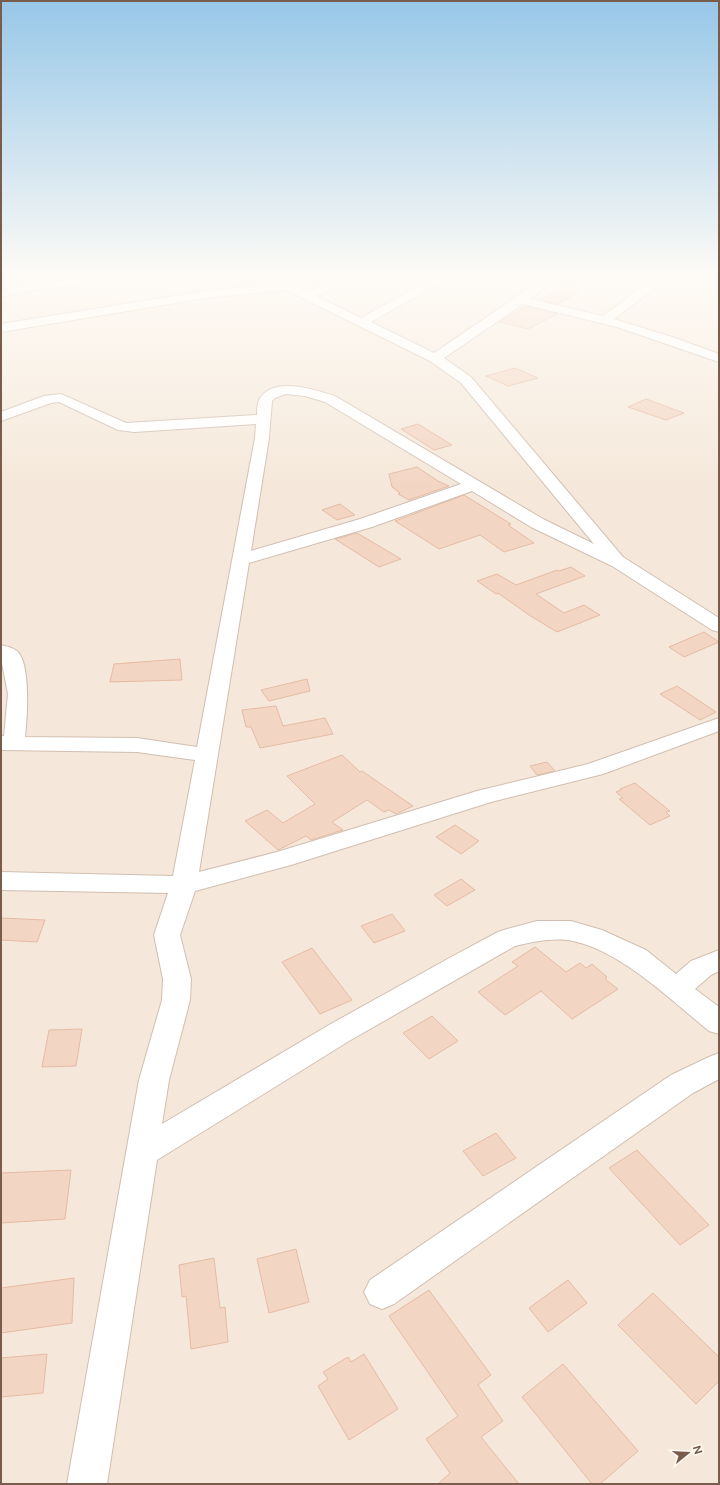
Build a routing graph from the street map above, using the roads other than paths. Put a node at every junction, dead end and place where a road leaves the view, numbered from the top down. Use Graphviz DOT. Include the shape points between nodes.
graph roads {
  1 [pos="412,347"];
  2 [pos="451,347"];
  3 [pos="692,347"];
  4 [pos="435,358"];
  5 [pos="719,358"];
  6 [pos="1,417"];
  7 [pos="264,419"];
  8 [pos="474,485"];
  9 [pos="241,560"];
  10 [pos="618,562"];
  11 [pos="719,604"];
  12 [pos="702,616"];
  13 [pos="719,626"];
  14 [pos="1,651"];
  15 [pos="719,724"];
  16 [pos="8,743"];
  17 [pos="207,756"];
  18 [pos="1,880"];
  19 [pos="184,885"];
  20 [pos="719,960"];
  21 [pos="677,989"];
  22 [pos="719,1023"];
  23 [pos="719,1065"];
  24 [pos="141,1153"];
  25 [pos="382,1292"];
  26 [pos="87,1484"];
  1 -- 4 [label="street"];
  2 -- 4 [label="street"];
  3 -- 5 [label="street"];
  4 -- 10 [label="street" via="466,380"];
  6 -- 7 [label="street" via="49,399 61,398 128,427"];
  7 -- 8 [label="street" via="265,401 274,392 296,390 310,393 336,403"];
  7 -- 9 [label="street"];
  8 -- 9 [label="street" via="366,523"];
  8 -- 10 [label="street" via="537,523"];
  9 -- 17 [label="street"];
  10 -- 12 [label="street"];
  11 -- 12 [label="street"];
  12 -- 13 [label="street"];
  14 -- 16 [label="street" via="10,655 12,659 18,694"];
  15 -- 19 [label="street" via="595,769 484,796 282,859"];
  16 -- 17 [label="street" via="137,745"];
  17 -- 19 [label="street"];
  18 -- 19 [label="street"];
  19 -- 24 [label="street" via="167,935 178,979 176,1000 154,1080"];
  20 -- 21 [label="street" via="701,968"];
  21 -- 22 [label="street"];
  21 -- 24 [label="street" via="636,957 571,931 537,931 507,939 339,1033"];
  23 -- 25 [label="street" via="682,1084"];
  24 -- 26 [label="street"];
}
